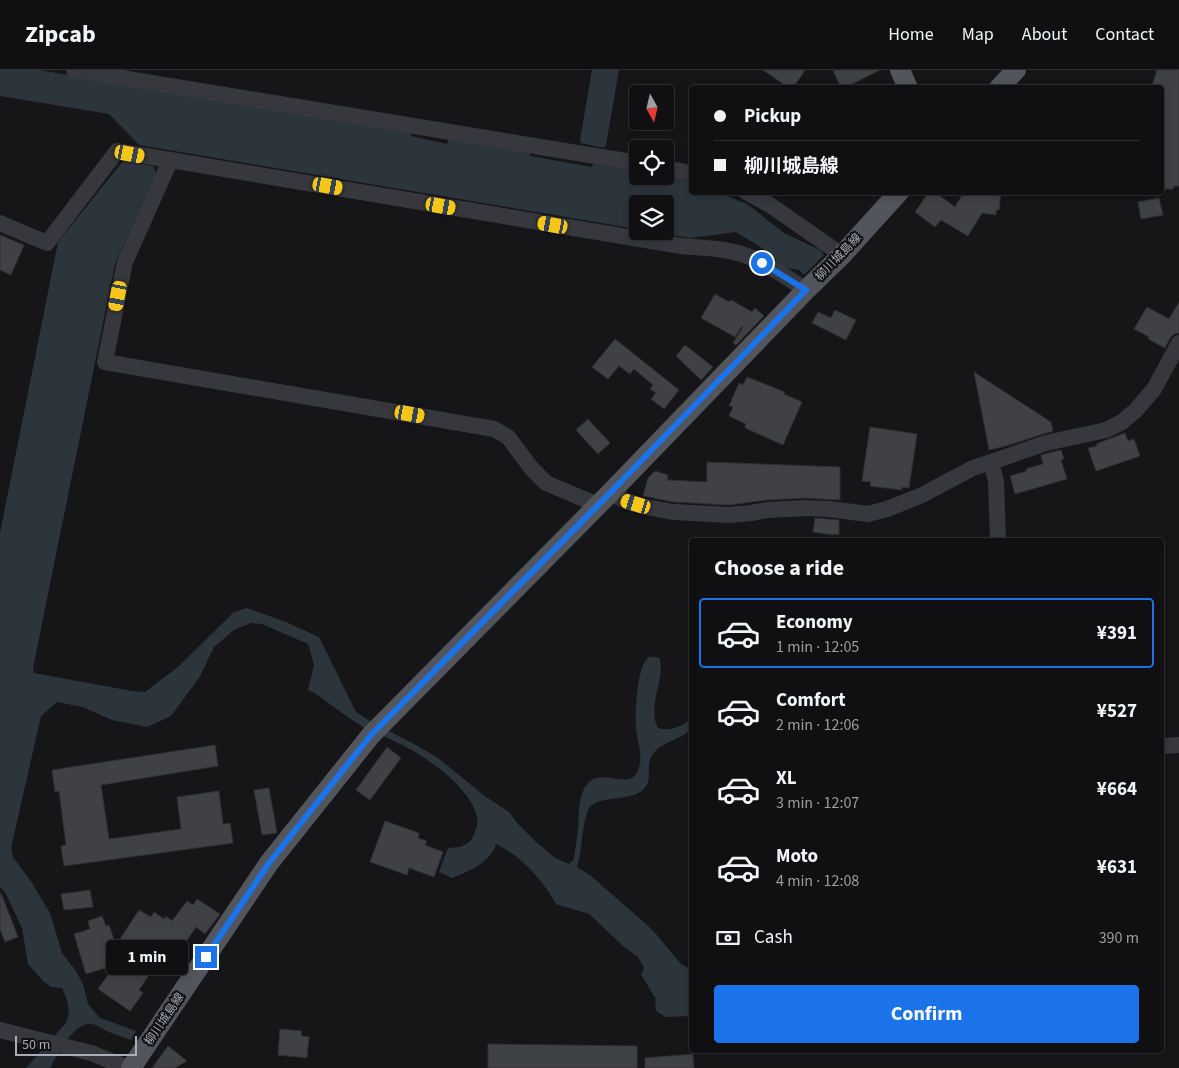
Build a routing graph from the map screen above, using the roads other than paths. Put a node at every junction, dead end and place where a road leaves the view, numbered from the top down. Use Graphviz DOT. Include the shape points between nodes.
graph roads {
  1 [pos="74,70"];
  2 [pos="900,70"];
  3 [pos="1016,70"];
  4 [pos="907,85"];
  5 [pos="1002,85"];
  6 [pos="170,161"];
  7 [pos="629,161"];
  8 [pos="674,170"];
  9 [pos="689,173"];
  10 [pos="752,195"];
  11 [pos="896,195"];
  12 [pos="0,223"];
  13 [pos="840,257"];
  14 [pos="806,290"];
  15 [pos="1179,343"];
  16 [pos="991,462"];
  17 [pos="604,499"];
  18 [pos="998,538"];
  19 [pos="1179,745"];
  20 [pos="1164,746"];
  21 [pos="0,1030"];
  22 [pos="129,1068"];
  1 -- 7 [label="street"];
  2 -- 4 [label="main road"];
  3 -- 5 [label="main road"];
  6 -- 12 [label="street" via="117,151 47,243"];
  6 -- 14 [label="street" via="681,246 726,250 748,256"];
  6 -- 17 [label="street" via="125,262 105,362 494,429 508,437 546,483"];
  8 -- 9 [label="street"];
  10 -- 13 [label="street"];
  11 -- 13 [label="main road, 柳川城島線"];
  13 -- 14 [label="main road, 柳川城島線"];
  14 -- 17 [label="main road, 柳川城島線"];
  15 -- 16 [label="street" via="1154,389 1122,422 1106,430 1046,443"];
  16 -- 17 [label="street" via="920,496 868,514 805,508 729,515 673,512"];
  16 -- 18 [label="street" via="996,481"];
  17 -- 22 [label="main road, 柳川城島線" via="371,735 269,863"];
  19 -- 20 [label="street"];
  21 -- 22 [label="street" via="90,1053"];
}
